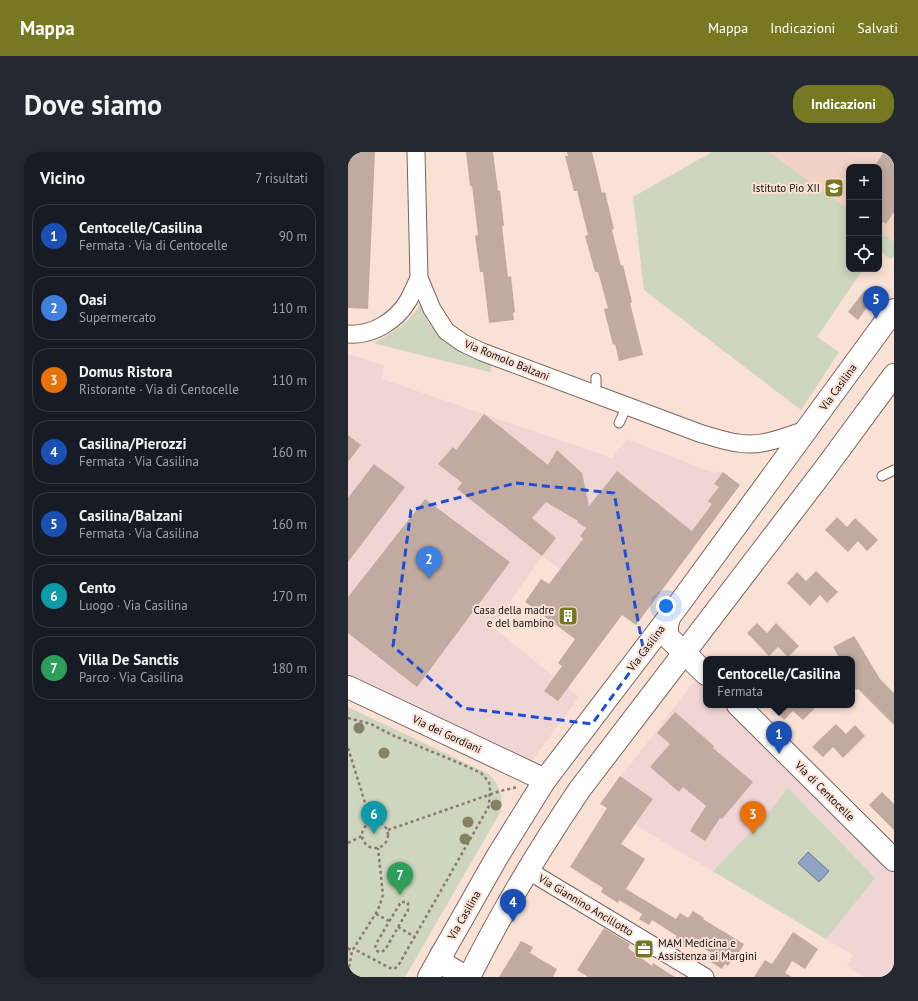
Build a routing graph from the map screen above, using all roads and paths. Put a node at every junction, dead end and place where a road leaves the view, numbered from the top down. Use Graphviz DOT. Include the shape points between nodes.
graph roads {
  1 [pos="416,152"];
  2 [pos="419,278"];
  3 [pos="894,310"];
  4 [pos="348,334"];
  5 [pos="894,375"];
  6 [pos="627,406"];
  7 [pos="619,423"];
  8 [pos="808,429"];
  9 [pos="894,470"];
  10 [pos="882,476"];
  11 [pos="670,615"];
  12 [pos="684,653"];
  13 [pos="703,671"];
  14 [pos="348,687"];
  15 [pos="741,708"];
  16 [pos="348,718"];
  17 [pos="348,748"];
  18 [pos="351,758"];
  19 [pos="348,763"];
  20 [pos="545,780"];
  21 [pos="519,787"];
  22 [pos="490,794"];
  23 [pos="371,822"];
  24 [pos="388,830"];
  25 [pos="362,836"];
  26 [pos="348,843"];
  27 [pos="378,848"];
  28 [pos="894,860"];
  29 [pos="528,871"];
  30 [pos="376,914"];
  31 [pos="389,921"];
  32 [pos="398,928"];
  33 [pos="416,937"];
  34 [pos="348,948"];
  35 [pos="353,950"];
  36 [pos="441,955"];
  37 [pos="348,973"];
  38 [pos="429,977"];
  39 [pos="466,977"];
  40 [pos="469,977"];
  41 [pos="705,977"];
  1 -- 2 [label="street"];
  2 -- 4 [label="street" via="408,301 396,316 374,329"];
  2 -- 6 [label="street, Via Romolo Balzani" via="436,317 446,331 462,343 482,352 596,386"];
  3 -- 8 [label="main road, Via Casilina"];
  5 -- 12 [label="main road"];
  6 -- 7 [label="lane"];
  6 -- 8 [label="street, Via Romolo Balzani" via="702,434 736,443 766,442"];
  8 -- 11 [label="main road, Via Casilina"];
  9 -- 10 [label="lane"];
  11 -- 12 [label="main road" via="667,636"];
  11 -- 20 [label="main road, Via Casilina"];
  12 -- 13 [label="main road"];
  12 -- 29 [label="main road" via="580,789"];
  14 -- 20 [label="main road, Via dei Gordiani"];
  15 -- 28 [label="main road, Via di Centocelle"];
  16 -- 22 [label="path" via="371,724 481,774 489,782"];
  17 -- 18 [label="path"];
  18 -- 19 [label="path"];
  18 -- 23 [label="path"];
  20 -- 36 [label="main road, Via Casilina" via="496,857"];
  21 -- 22 [label="path"];
  22 -- 24 [label="path"];
  22 -- 33 [label="path" via="489,806"];
  23 -- 24 [label="path" via="380,822"];
  23 -- 25 [label="path" via="364,828"];
  24 -- 27 [label="path" via="386,844"];
  25 -- 26 [label="path"];
  25 -- 27 [label="path" via="365,844"];
  27 -- 30 [label="path" via="383,895"];
  29 -- 40 [label="main road"];
  29 -- 41 [label="street, Via Giannino Ancillotto"];
  30 -- 31 [label="path"];
  30 -- 35 [label="path"];
  31 -- 32 [label="path" via="399,904 407,902 409,908"];
  31 -- 32 [label="path" via="376,944 377,951 385,950"];
  32 -- 33 [label="path"];
  33 -- 35 [label="path" via="394,969"];
  34 -- 35 [label="path"];
  35 -- 37 [label="path"];
  36 -- 38 [label="main road, Via Casilina"];
  36 -- 39 [label="main road" via="445,965"];
}
